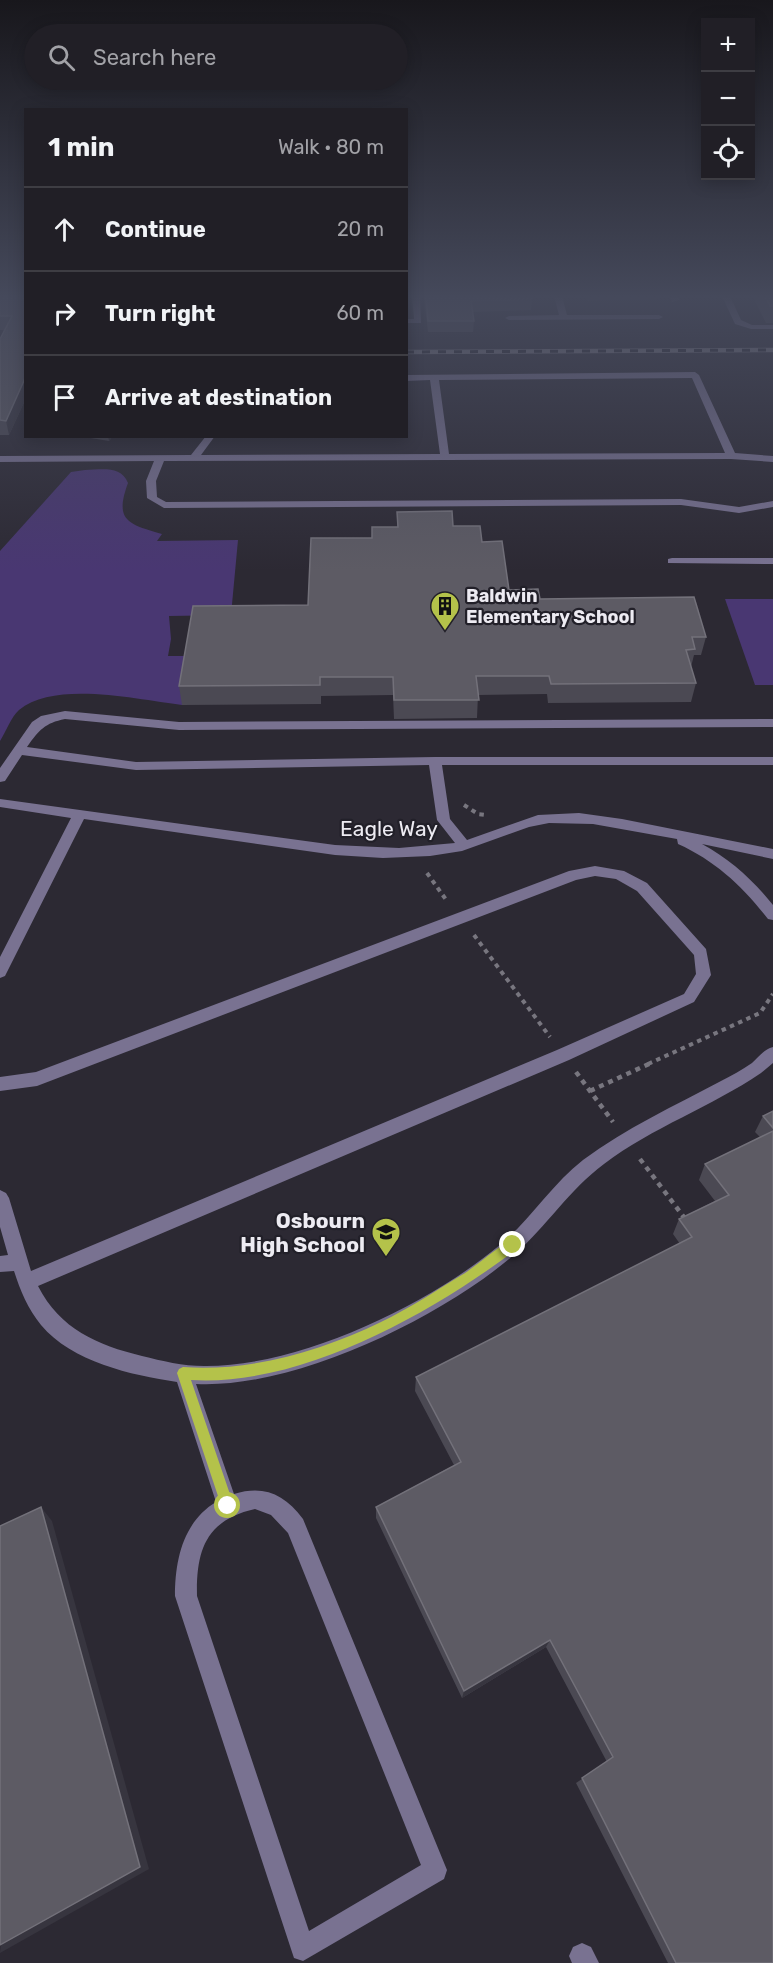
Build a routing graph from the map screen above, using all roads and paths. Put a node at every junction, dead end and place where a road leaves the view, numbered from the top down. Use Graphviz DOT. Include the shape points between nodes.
graph roads {
  1 [pos="435,388"];
  2 [pos="701,388"];
  3 [pos="209,438"];
  4 [pos="731,456"];
  5 [pos="445,457"];
  6 [pos="160,458"];
  7 [pos="194,458"];
  8 [pos="0,459"];
  9 [pos="773,459"];
  10 [pos="773,504"];
  11 [pos="672,561"];
  12 [pos="773,561"];
  13 [pos="773,723"];
  14 [pos="19,750"];
  15 [pos="435,761"];
  16 [pos="773,761"];
  17 [pos="0,778"];
  18 [pos="0,803"];
  19 [pos="80,815"];
  20 [pos="652,829"];
  21 [pos="464,845"];
  22 [pos="773,854"];
  23 [pos="773,915"];
  24 [pos="0,972"];
  25 [pos="773,994"];
  26 [pos="773,1053"];
  27 [pos="0,1084"];
  28 [pos="590,1091"];
  29 [pos="0,1198"];
  30 [pos="21,1262"];
  31 [pos="0,1264"];
  32 [pos="28,1281"];
  33 [pos="183,1373"];
  34 [pos="228,1506"];
  1 -- 5 [label="street"];
  2 -- 4 [label="street"];
  3 -- 7 [label="street"];
  4 -- 5 [label="street"];
  4 -- 9 [label="street"];
  5 -- 7 [label="street"];
  6 -- 7 [label="street"];
  6 -- 8 [label="street"];
  6 -- 10 [label="street" via="151,481 152,498 165,505 681,502 743,511 761,510"];
  11 -- 12 [label="street"];
  13 -- 14 [label="street" via="179,726 65,715 36,725"];
  14 -- 15 [label="street" via="136,766"];
  14 -- 17 [label="street"];
  15 -- 16 [label="street"];
  15 -- 21 [label="street" via="444,820"];
  18 -- 19 [label="street, Eagle Way"];
  19 -- 21 [label="street, Eagle Way" via="335,850 412,853"];
  19 -- 24 [label="street"];
  20 -- 21 [label="street, Eagle Way" via="582,817 546,818"];
  20 -- 22 [label="street, Eagle Way"];
  20 -- 23 [label="street" via="718,859 746,883"];
  25 -- 28 [label="path" via="760,1013"];
  26 -- 33 [label="street" via="763,1065 735,1082 625,1139 584,1168 513,1245 470,1277 385,1326 316,1353 254,1370 213,1375"];
  27 -- 32 [label="street" via="37,1079 574,875 596,871 619,875 642,887 701,953 704,975 689,998"];
  29 -- 30 [label="street"];
  30 -- 31 [label="street"];
  30 -- 32 [label="street"];
  32 -- 33 [label="street" via="36,1303 49,1321 68,1336 102,1356"];
  33 -- 34 [label="street"];
  34 -- 34 [label="street" via="201,1528 191,1546 185,1570 186,1596 303,1949 435,1870 296,1526 272,1502 255,1499"];
}
